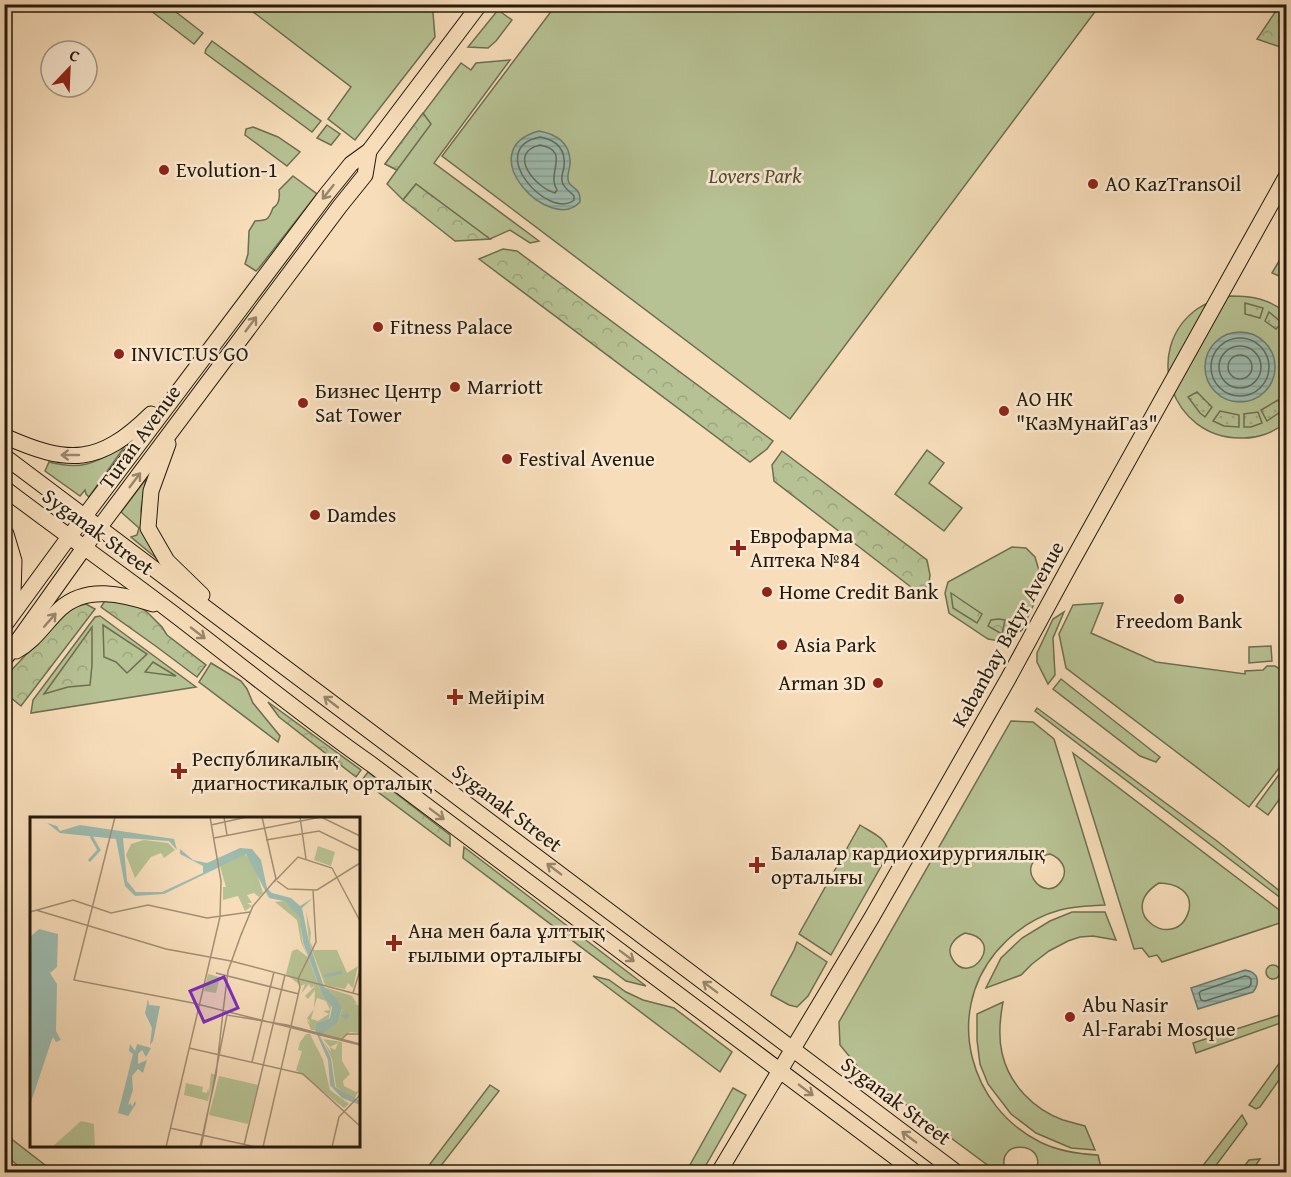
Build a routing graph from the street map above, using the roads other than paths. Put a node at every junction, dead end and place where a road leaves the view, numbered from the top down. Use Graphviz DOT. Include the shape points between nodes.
graph roads {
  1 [pos="480,4"];
  2 [pos="369,151"];
  3 [pos="1287,177"];
  4 [pos="186,381"];
  5 [pos="174,427"];
  6 [pos="4,436"];
  7 [pos="4,456"];
  8 [pos="4,488"];
  9 [pos="85,516"];
  10 [pos="100,527"];
  11 [pos="4,531"];
  12 [pos="69,537"];
  13 [pos="84,548"];
  14 [pos="169,610"];
  15 [pos="4,625"];
  16 [pos="255,644"];
  17 [pos="5,659"];
  18 [pos="358,723"];
  19 [pos="341,743"];
  20 [pos="414,764"];
  21 [pos="398,784"];
  22 [pos="793,1049"];
  23 [pos="780,1070"];
  24 [pos="758,1106"];
  25 [pos="719,1173"];
  26 [pos="727,1173"];
  27 [pos="915,1173"];
  28 [pos="956,1173"];
  1 -- 2 [label="main road, Turan Avenue"];
  2 -- 4 [label="main road, Turan Avenue, one-way" via="343,174"];
  5 -- 2 [label="main road, Turan Avenue, one-way" via="365,175"];
  3 -- 22 [label="main road, Kabanbay Batyr Avenue" via="1008,679"];
  4 -- 6 [label="main road, one-way" via="128,435 95,453 50,454"];
  4 -- 9 [label="main road, Turan Avenue"];
  10 -- 5 [label="main road, Turan Avenue, one-way"];
  5 -- 16 [label="main road" via="151,491 148,528 167,561"];
  7 -- 9 [label="main road, Syganak Street"];
  8 -- 12 [label="main road, Syganak Street"];
  9 -- 10 [label="main road, Syganak Street"];
  9 -- 12 [label="main road, Turan Avenue"];
  10 -- 13 [label="main road, Turan Avenue"];
  10 -- 16 [label="main road, Syganak Street"];
  11 -- 15 [label="main road" via="14,561 13,594"];
  12 -- 13 [label="main road, Syganak Street"];
  12 -- 15 [label="main road, Turan Avenue"];
  13 -- 14 [label="main road, Syganak Street"];
  13 -- 17 [label="main road, Turan Avenue"];
  17 -- 14 [label="main road, one-way" via="34,637 64,606 87,596 112,593"];
  14 -- 19 [label="main road, Syganak Street, one-way"];
  18 -- 16 [label="main road, Syganak Street, one-way"];
  18 -- 19 [label="main road" via="356,738"];
  18 -- 20 [label="main road, Syganak Street"];
  19 -- 21 [label="main road, Syganak Street"];
  20 -- 21 [label="main road" via="401,767 396,777"];
  22 -- 20 [label="main road, Syganak Street, one-way"];
  21 -- 23 [label="main road, Syganak Street, one-way"];
  22 -- 23 [label="main road, Kabanbay Batyr Avenue"];
  28 -- 22 [label="main road, Syganak Street, one-way"];
  23 -- 24 [label="main road, Kabanbay Batyr Avenue"];
  23 -- 27 [label="main road, Syganak Street, one-way"];
  24 -- 25 [label="main road, Kabanbay Batyr Avenue"];
  24 -- 26 [label="main road, Kabanbay Batyr Avenue" via="750,1132"];
}
